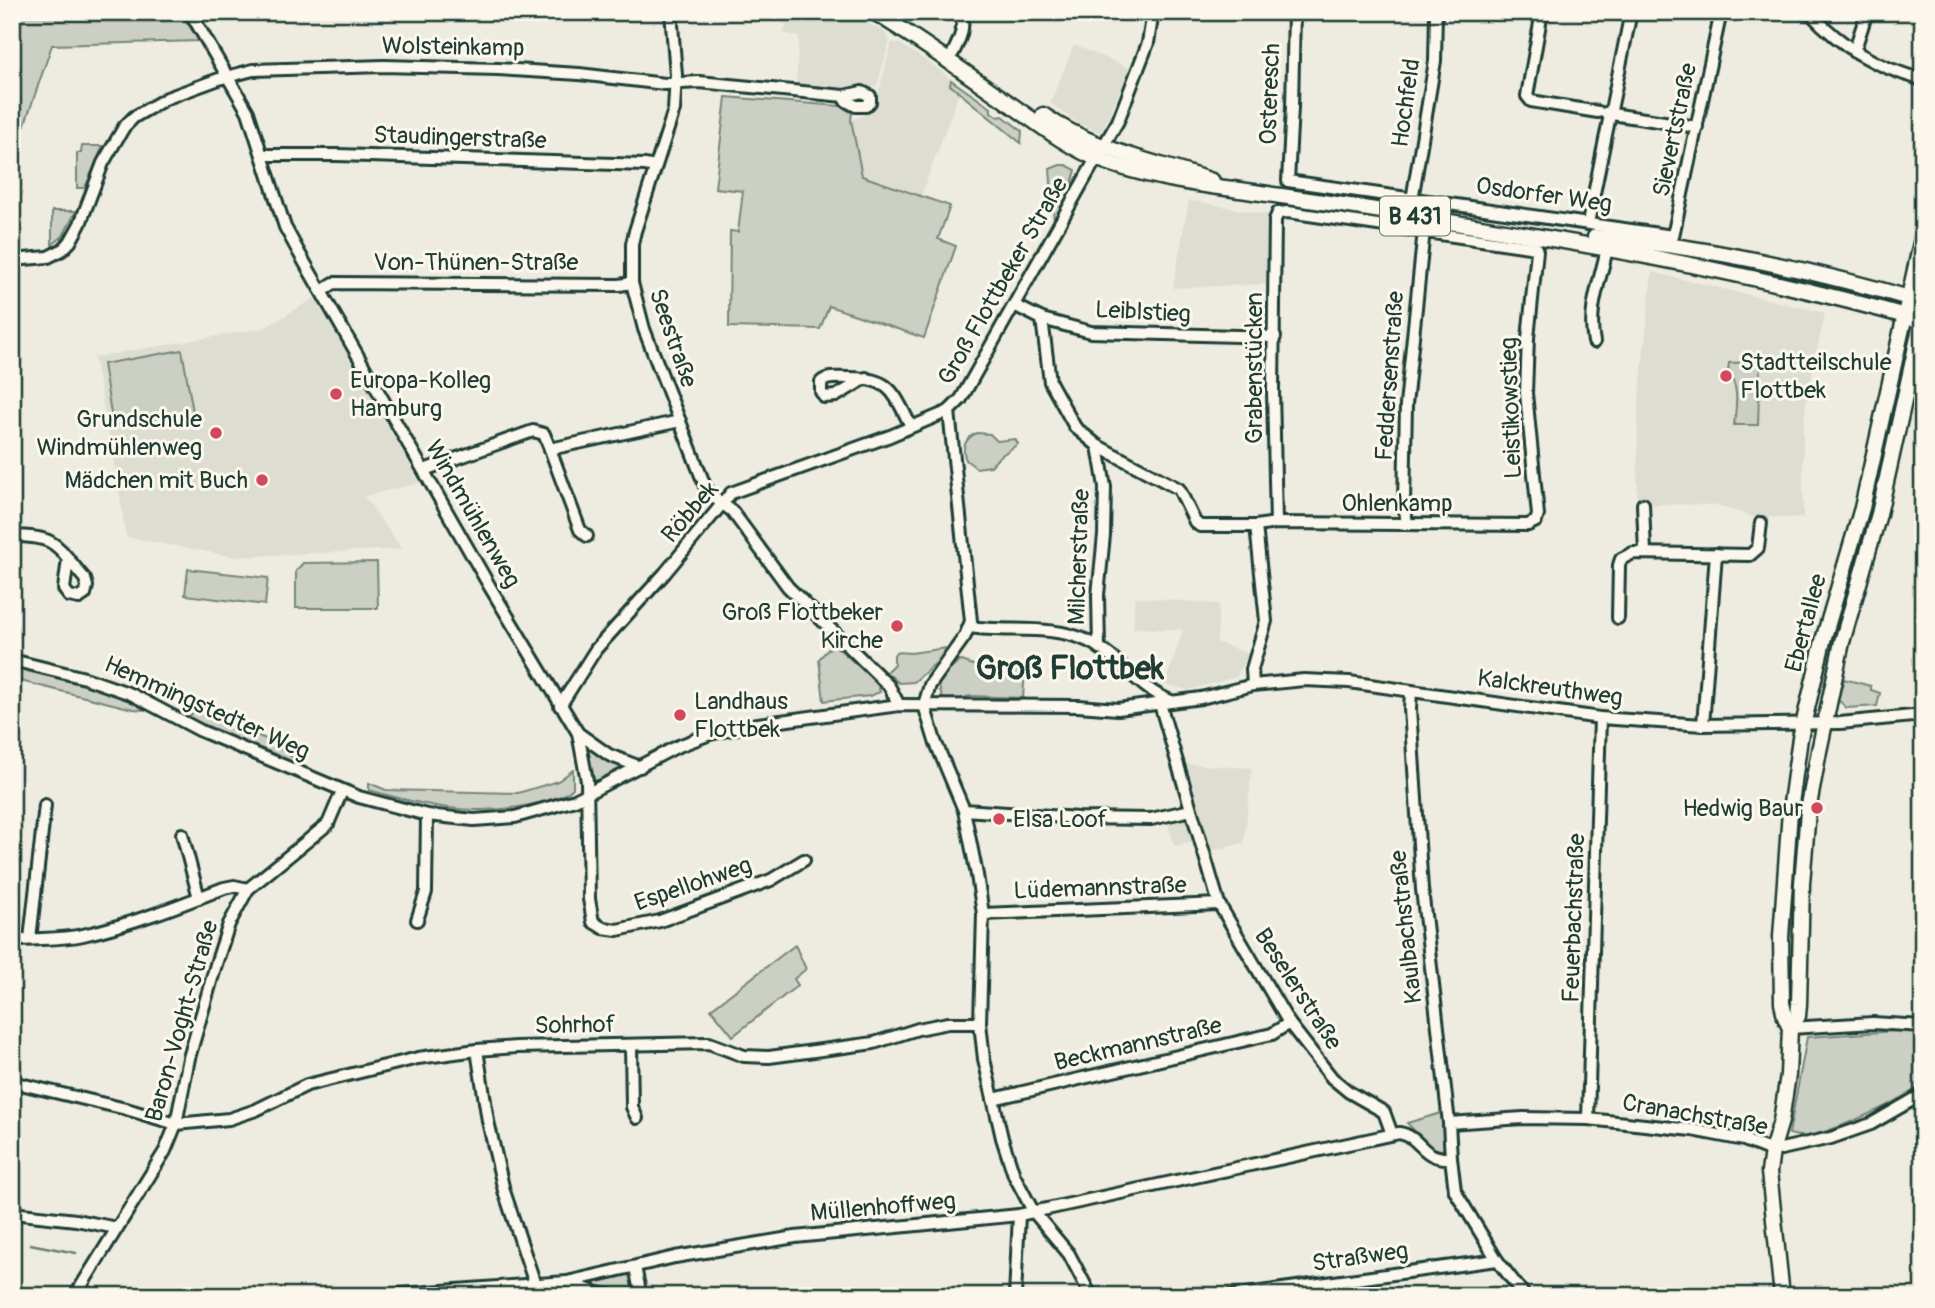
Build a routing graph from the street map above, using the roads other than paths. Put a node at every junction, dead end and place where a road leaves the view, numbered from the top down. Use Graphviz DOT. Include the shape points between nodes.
graph roads {
  1 [pos="190,12"];
  2 [pos="671,12"];
  3 [pos="874,12"];
  4 [pos="891,12"];
  5 [pos="961,12"];
  6 [pos="1153,12"];
  7 [pos="1294,12"];
  8 [pos="1436,12"];
  9 [pos="1542,12"];
  10 [pos="1631,12"];
  11 [pos="1809,12"];
  12 [pos="1867,12"];
  13 [pos="1720,13"];
  14 [pos="1854,52"];
  15 [pos="953,53"];
  16 [pos="229,76"];
  17 [pos="1923,80"];
  18 [pos="676,84"];
  19 [pos="844,96"];
  20 [pos="1604,113"];
  21 [pos="1696,127"];
  22 [pos="1101,153"];
  23 [pos="263,155"];
  24 [pos="656,167"];
  25 [pos="1287,177"];
  26 [pos="1263,194"];
  27 [pos="1412,200"];
  28 [pos="1278,213"];
  29 [pos="1588,223"];
  30 [pos="1423,230"];
  31 [pos="1923,234"];
  32 [pos="1673,236"];
  33 [pos="1567,240"];
  34 [pos="1607,248"];
  35 [pos="1688,249"];
  36 [pos="12,260"];
  37 [pos="632,283"];
  38 [pos="322,291"];
  39 [pos="1907,298"];
  40 [pos="1923,302"];
  41 [pos="1014,305"];
  42 [pos="1903,315"];
  43 [pos="1042,318"];
  44 [pos="1922,319"];
  45 [pos="1275,337"];
  46 [pos="1594,342"];
  47 [pos="866,379"];
  48 [pos="949,411"];
  49 [pos="680,421"];
  50 [pos="911,426"];
  51 [pos="1098,446"];
  52 [pos="550,449"];
  53 [pos="424,470"];
  54 [pos="722,503"];
  55 [pos="1643,504"];
  56 [pos="1536,521"];
  57 [pos="1276,523"];
  58 [pos="1761,523"];
  59 [pos="1407,524"];
  60 [pos="1256,526"];
  61 [pos="12,536"];
  62 [pos="587,537"];
  63 [pos="1645,553"];
  64 [pos="1716,554"];
  65 [pos="68,559"];
  66 [pos="1618,618"];
  67 [pos="970,626"];
  68 [pos="1098,648"];
  69 [pos="12,660"];
  70 [pos="1142,684"];
  71 [pos="1254,685"];
  72 [pos="1411,691"];
  73 [pos="1174,702"];
  74 [pos="1160,704"];
  75 [pos="899,705"];
  76 [pos="924,705"];
  77 [pos="560,706"];
  78 [pos="1134,707"];
  79 [pos="1923,715"];
  80 [pos="1600,718"];
  81 [pos="1824,723"];
  82 [pos="1804,724"];
  83 [pos="1703,725"];
  84 [pos="578,733"];
  85 [pos="640,767"];
  86 [pos="342,791"];
  87 [pos="587,795"];
  88 [pos="45,805"];
  89 [pos="964,810"];
  90 [pos="1191,810"];
  91 [pos="427,815"];
  92 [pos="182,834"];
  93 [pos="804,860"];
  94 [pos="248,889"];
  95 [pos="199,898"];
  96 [pos="1219,904"];
  97 [pos="983,914"];
  98 [pos="417,920"];
  99 [pos="30,939"];
  100 [pos="12,942"];
  101 [pos="980,1023"];
  102 [pos="1289,1023"];
  103 [pos="1923,1026"];
  104 [pos="1790,1028"];
  105 [pos="631,1045"];
  106 [pos="477,1050"];
  107 [pos="12,1082"];
  108 [pos="1923,1094"];
  109 [pos="993,1099"];
  110 [pos="637,1118"];
  111 [pos="1588,1119"];
  112 [pos="1449,1123"];
  113 [pos="176,1124"];
  114 [pos="1392,1133"];
  115 [pos="1772,1151"];
  116 [pos="1451,1157"];
  117 [pos="1033,1211"];
  118 [pos="12,1213"];
  119 [pos="1019,1215"];
  120 [pos="117,1228"];
  121 [pos="1497,1260"];
  122 [pos="635,1267"];
  123 [pos="568,1282"];
  124 [pos="534,1283"];
  125 [pos="76,1294"];
  126 [pos="419,1294"];
  127 [pos="95,1296"];
  128 [pos="373,1296"];
  129 [pos="539,1296"];
  130 [pos="612,1296"];
  131 [pos="641,1296"];
  132 [pos="1015,1296"];
  133 [pos="1091,1296"];
  134 [pos="1230,1296"];
  135 [pos="1525,1296"];
  136 [pos="1782,1296"];
  1 -- 16 [label="street, Windmühlenweg"];
  2 -- 18 [label="street, Seestraße"];
  3 -- 22 [label="main road, B 431" via="1056,136"];
  4 -- 15 [label="main road, B 431"];
  5 -- 15 [label="street" via="962,34"];
  6 -- 22 [label="street, Groß Flottbeker Straße" via="1142,60"];
  7 -- 25 [label="street, Osteresch"];
  8 -- 27 [label="street, Hochfeld" via="1435,61"];
  9 -- 20 [label="street" via="1527,96 1531,102"];
  10 -- 20 [label="street"];
  11 -- 14 [label="street"];
  12 -- 14 [label="street"];
  13 -- 21 [label="street, Sievertstraße"];
  14 -- 17 [label="street"];
  15 -- 22 [label="main road, B 431"];
  16 -- 18 [label="street, Wolsteinkamp" via="266,69 436,66"];
  16 -- 23 [label="street, Windmühlenweg"];
  16 -- 36 [label="street, Wolsteinkamp" via="134,117 103,163 70,242 48,257"];
  18 -- 19 [label="street, Wolsteinkamp" via="699,82"];
  18 -- 24 [label="street, Seestraße" via="674,110"];
  20 -- 21 [label="street"];
  20 -- 29 [label="street"];
  21 -- 32 [label="street, Sievertstraße"];
  22 -- 26 [label="main road, Osdorfer Weg / B 431" via="1180,183"];
  22 -- 41 [label="street, Groß Flottbeker Straße"];
  23 -- 24 [label="street, Staudingerstraße"];
  23 -- 38 [label="street, Windmühlenweg" via="285,227"];
  24 -- 37 [label="street, Seestraße" via="632,244"];
  25 -- 27 [label="street, Osdorfer Weg" via="1292,183"];
  26 -- 28 [label="street"];
  26 -- 33 [label="main road, Osdorfer Weg / B 431"];
  27 -- 29 [label="street, Osdorfer Weg"];
  28 -- 30 [label="street"];
  28 -- 45 [label="street, Grabenstücken"];
  29 -- 32 [label="street, Osdorfer Weg"];
  30 -- 56 [label="street, Leistikowstieg" via="1532,246 1537,251 1526,393"];
  30 -- 59 [label="street, Feddersenstraße" via="1406,405"];
  31 -- 39 [label="main road, Ebertallee"];
  32 -- 35 [label="street, Sievertstraße"];
  33 -- 34 [label="main road, Osdorfer Weg / B 431"];
  33 -- 35 [label="main road, Osdorfer Weg / B 431" via="1594,237"];
  34 -- 42 [label="main road, Osdorfer Weg / B 431" via="1754,277"];
  34 -- 46 [label="street" via="1593,300"];
  35 -- 39 [label="main road, Osdorfer Weg / B 431"];
  37 -- 38 [label="street, Von-Thünen-Straße" via="334,282"];
  37 -- 49 [label="street, Seestraße" via="644,329"];
  38 -- 53 [label="street, Windmühlenweg"];
  39 -- 40 [label="main road, Osdorfer Weg / B 431"];
  39 -- 42 [label="main road, Ebertallee"];
  41 -- 43 [label="street, Leiblstieg"];
  41 -- 48 [label="street, Groß Flottbeker Straße" via="961,399"];
  42 -- 44 [label="main road, Osdorfer Weg / B 431"];
  42 -- 82 [label="main road, Ebertallee" via="1865,495"];
  43 -- 45 [label="street, Leiblstieg" via="1102,333"];
  43 -- 51 [label="street" via="1050,382 1075,427"];
  44 -- 81 [label="main road, Ebertallee" via="1879,514"];
  45 -- 57 [label="street, Grabenstücken"];
  47 -- 50 [label="street" via="891,389"];
  48 -- 50 [label="street, Röbbek"];
  48 -- 67 [label="street, Groß Flottbeker Straße"];
  49 -- 52 [label="street"];
  49 -- 54 [label="street, Seestraße" via="705,486"];
  50 -- 54 [label="street, Röbbek" via="731,493"];
  51 -- 60 [label="street, Ohlenkamp" via="1179,489 1198,525"];
  51 -- 68 [label="street, Milcherstraße" via="1105,487"];
  52 -- 53 [label="street" via="544,434 533,431"];
  52 -- 62 [label="street" via="580,530"];
  53 -- 77 [label="street, Windmühlenweg"];
  54 -- 75 [label="street, Seestraße" via="788,587 889,686"];
  54 -- 77 [label="street, Röbbek" via="596,649"];
  55 -- 63 [label="street"];
  56 -- 59 [label="street, Ohlenkamp" via="1528,525"];
  57 -- 59 [label="street, Ohlenkamp"];
  57 -- 60 [label="street, Ohlenkamp"];
  58 -- 64 [label="street" via="1758,548 1751,555"];
  60 -- 71 [label="street" via="1266,621 1252,669"];
  61 -- 65 [label="street" via="49,540"];
  63 -- 64 [label="street"];
  63 -- 66 [label="street" via="1627,555 1619,565"];
  64 -- 83 [label="street"];
  67 -- 68 [label="street" via="1051,632"];
  67 -- 76 [label="street" via="930,685"];
  68 -- 70 [label="street"];
  69 -- 86 [label="street, Hemmingstedter Weg" via="131,694"];
  70 -- 73 [label="street"];
  70 -- 78 [label="street"];
  71 -- 72 [label="street, Kalckreuthweg" via="1329,681"];
  71 -- 73 [label="street, Kalckreuthweg"];
  72 -- 80 [label="street, Kalckreuthweg"];
  72 -- 112 [label="street, Kaulbachstraße" via="1422,890"];
  73 -- 74 [label="street"];
  74 -- 78 [label="street"];
  74 -- 90 [label="street, Beselerstraße"];
  75 -- 76 [label="street"];
  75 -- 85 [label="street" via="721,732 676,747"];
  76 -- 78 [label="street"];
  76 -- 89 [label="street"];
  77 -- 84 [label="street, Windmühlenweg"];
  79 -- 81 [label="street, Kalckreuthweg"];
  80 -- 83 [label="street, Kalckreuthweg"];
  80 -- 111 [label="street, Feuerbachstraße"];
  81 -- 82 [label="street, Kalckreuthweg"];
  81 -- 104 [label="main road, Ebertallee" via="1808,811 1798,1016"];
  82 -- 83 [label="street, Kalckreuthweg"];
  82 -- 104 [label="main road, Ebertallee" via="1783,891 1782,1003"];
  84 -- 85 [label="street, Windmühlenweg" via="609,755"];
  84 -- 87 [label="street, Windmühlenweg"];
  85 -- 87 [label="street"];
  86 -- 91 [label="street"];
  86 -- 94 [label="street, Baron-Voght-Straße" via="328,824"];
  87 -- 91 [label="street" via="515,817 474,820"];
  87 -- 93 [label="street, Espellohweg" via="590,908 593,922 603,928 626,929 660,921 771,880"];
  88 -- 99 [label="street"];
  89 -- 90 [label="street" via="1151,819"];
  89 -- 97 [label="street"];
  90 -- 96 [label="street, Beselerstraße"];
  91 -- 98 [label="street" via="426,892"];
  92 -- 95 [label="street"];
  94 -- 95 [label="street" via="234,886"];
  94 -- 113 [label="street, Baron-Voght-Straße" via="229,924 217,961"];
  95 -- 99 [label="street" via="155,916 84,935"];
  96 -- 97 [label="street, Lüdemannstraße"];
  96 -- 102 [label="street, Beselerstraße"];
  97 -- 101 [label="street"];
  99 -- 100 [label="street"];
  101 -- 105 [label="street, Sohrhof" via="948,1023 874,1043 769,1057 744,1056 709,1043"];
  101 -- 109 [label="street"];
  102 -- 109 [label="street, Beckmannstraße" via="1272,1034"];
  102 -- 114 [label="street, Beselerstraße" via="1332,1078 1384,1112"];
  103 -- 104 [label="street" via="1873,1023"];
  104 -- 115 [label="main road, Ebertallee" via="1785,1098"];
  105 -- 106 [label="street, Sohrhof"];
  105 -- 110 [label="street" via="632,1107"];
  106 -- 113 [label="street, Sohrhof" via="418,1058 307,1085 229,1119"];
  106 -- 124 [label="street" via="504,1191"];
  107 -- 113 [label="street"];
  108 -- 115 [label="street, Cranachstraße" via="1871,1124"];
  109 -- 117 [label="street" via="1014,1175"];
  111 -- 112 [label="street, Cranachstraße"];
  111 -- 115 [label="street, Cranachstraße" via="1692,1130 1744,1140"];
  112 -- 116 [label="street, Kaulbachstraße"];
  113 -- 120 [label="street, Baron-Voght-Straße" via="165,1151"];
  114 -- 116 [label="street, Beselerstraße" via="1410,1136 1427,1154"];
  114 -- 117 [label="street, Müllenhoffweg"];
  115 -- 136 [label="main road, Ebertallee" via="1769,1172"];
  116 -- 121 [label="street" via="1455,1191"];
  117 -- 119 [label="street, Müllenhoffweg"];
  117 -- 133 [label="street" via="1069,1254"];
  118 -- 120 [label="street"];
  119 -- 122 [label="street, Müllenhoffweg" via="795,1237"];
  119 -- 132 [label="street"];
  120 -- 125 [label="street, Baron-Voght-Straße"];
  121 -- 134 [label="street, Straßweg"];
  121 -- 135 [label="street"];
  122 -- 123 [label="street, Müllenhoffweg"];
  122 -- 131 [label="street"];
  123 -- 124 [label="street, Müllenhoffweg"];
  123 -- 130 [label="street"];
  124 -- 126 [label="street, Müllenhoffweg"];
  124 -- 129 [label="street"];
  125 -- 127 [label="street"];
  126 -- 128 [label="street, Müllenhoffweg"];
}
